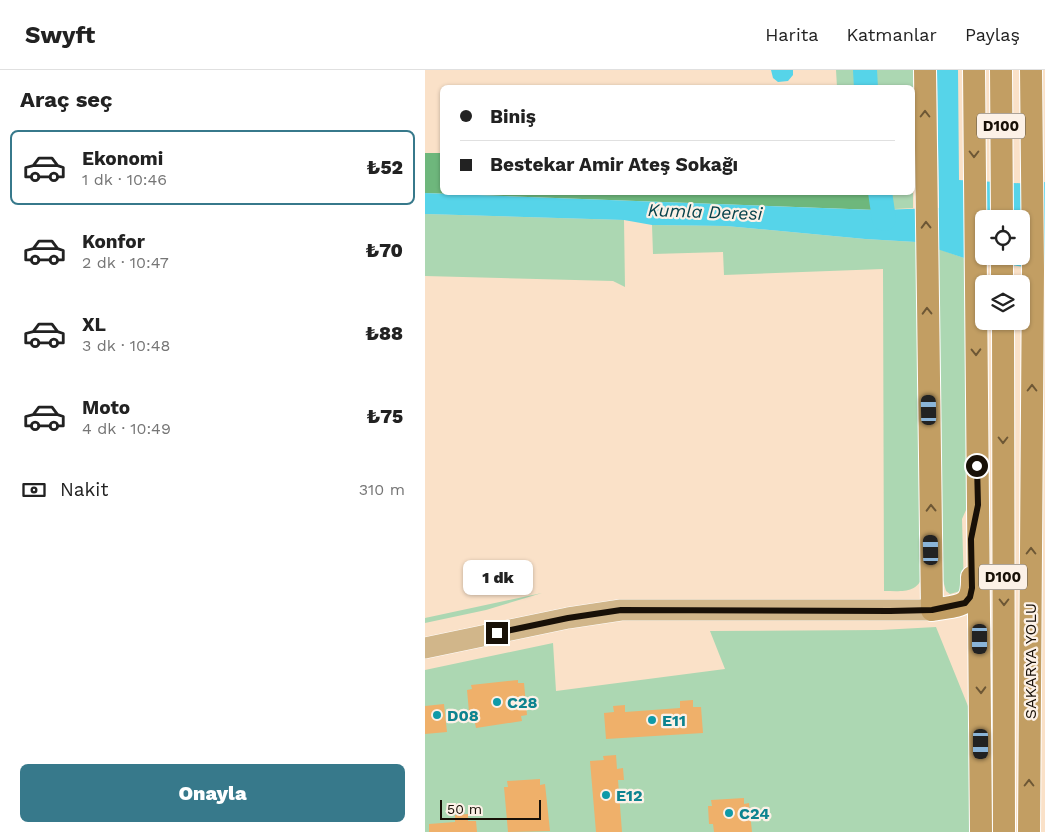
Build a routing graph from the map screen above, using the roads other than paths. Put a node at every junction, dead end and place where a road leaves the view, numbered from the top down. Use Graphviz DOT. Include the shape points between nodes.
graph roads {
  1 [pos="925,70"];
  2 [pos="974,70"];
  3 [pos="992,70"];
  4 [pos="1001,70"];
  5 [pos="1031,70"];
  6 [pos="1041,70"];
  7 [pos="1001,136"];
  8 [pos="1033,159"];
  9 [pos="1002,210"];
  10 [pos="1003,330"];
  11 [pos="978,505"];
  12 [pos="932,610"];
  13 [pos="425,648"];
  14 [pos="980,654"];
  15 [pos="981,832"];
  16 [pos="1004,832"];
  17 [pos="1029,832"];
  12 -- 1 [label="highway, one-way"];
  2 -- 11 [label="highway, one-way"];
  3 -- 7 [label="highway"];
  4 -- 7 [label="highway, D100"];
  5 -- 8 [label="highway, SAKARYA YOLU / D100"];
  6 -- 8 [label="highway"];
  7 -- 9 [label="highway, D100"];
  17 -- 8 [label="highway, SAKARYA YOLU / D100, one-way"];
  10 -- 16 [label="highway, D100, one-way"];
  11 -- 12 [label="highway" via="971,539 970,597 965,603"];
  11 -- 14 [label="highway"];
  12 -- 13 [label="main road" via="621,610"];
  12 -- 14 [label="highway" via="959,618 970,629"];
  14 -- 15 [label="highway, one-way"];
}
